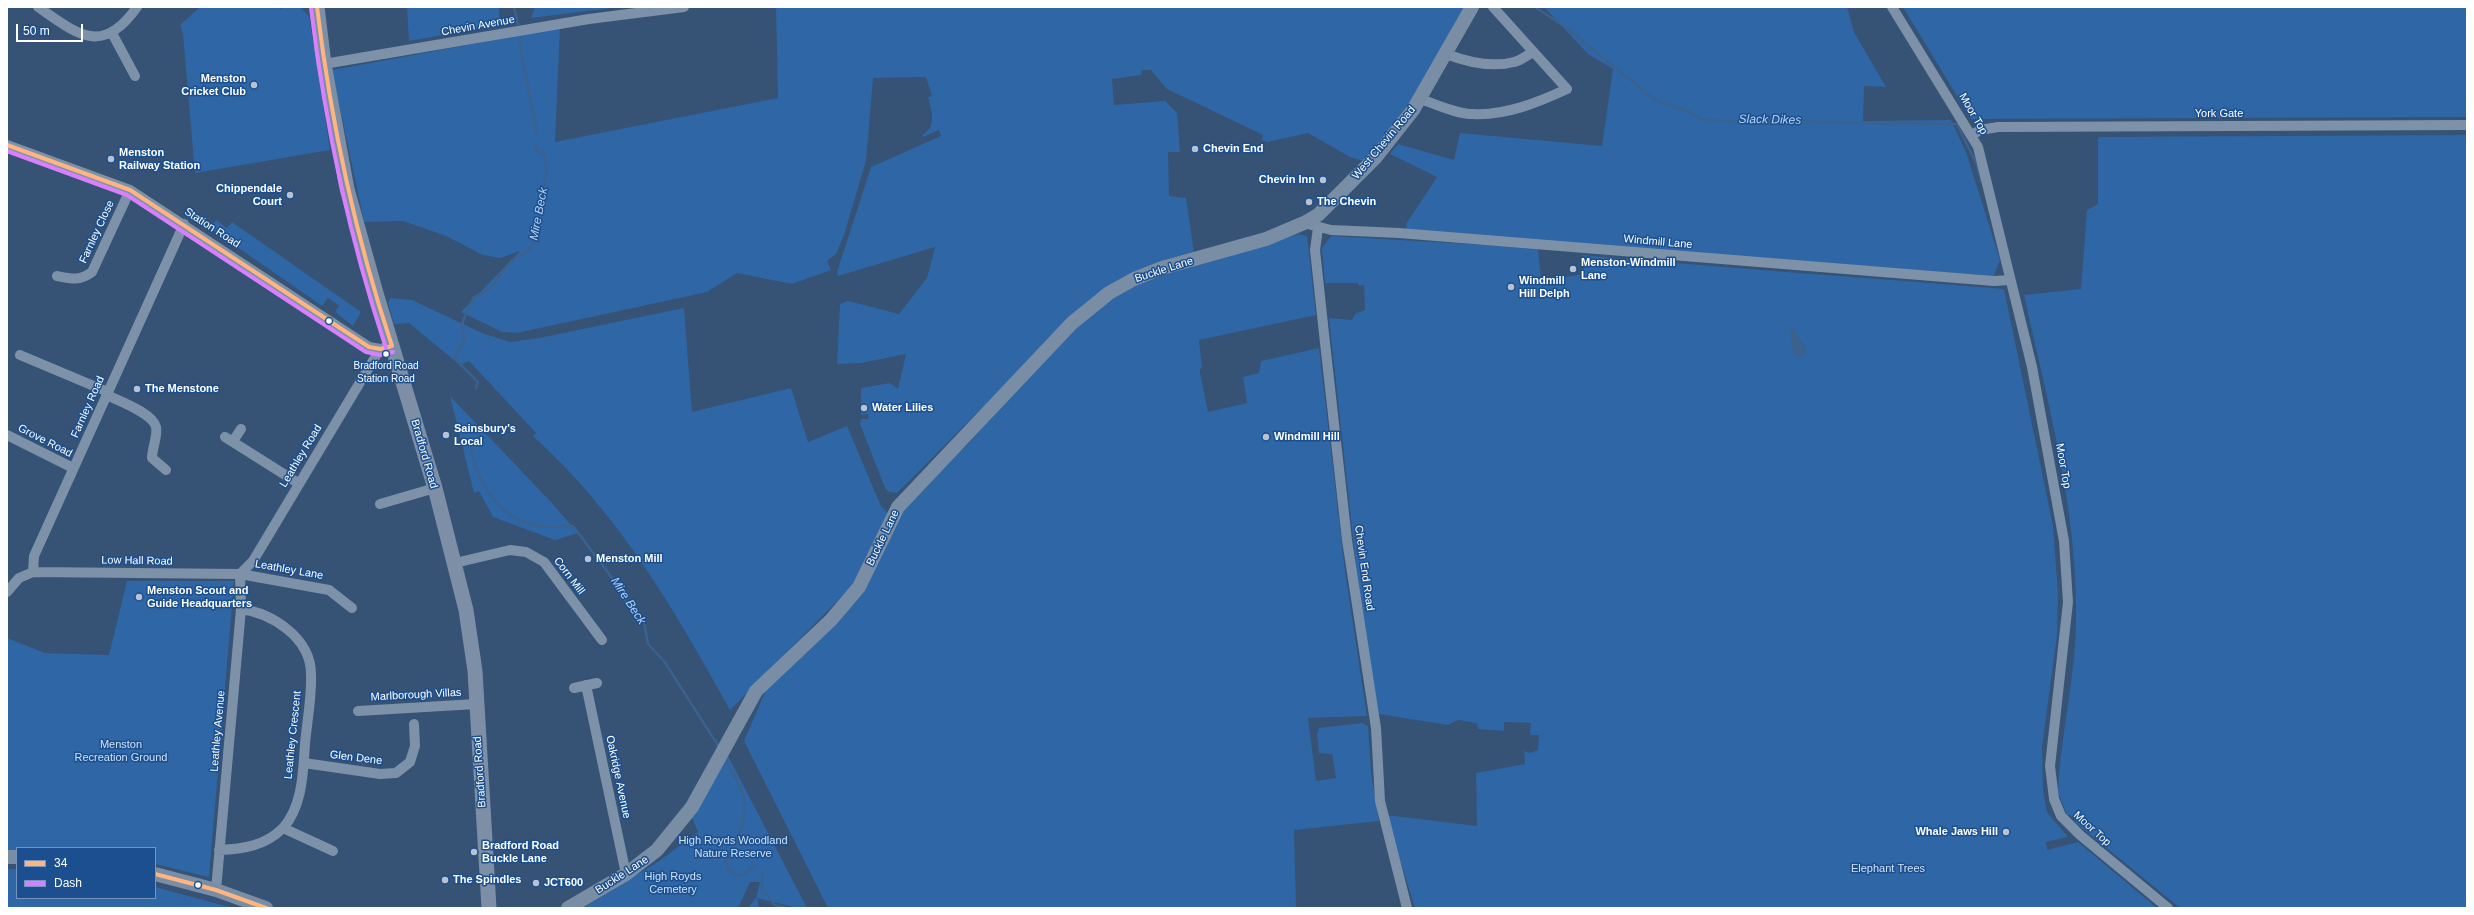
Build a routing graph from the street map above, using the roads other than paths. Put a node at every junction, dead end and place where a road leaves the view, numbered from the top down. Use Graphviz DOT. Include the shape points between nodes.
graph roads {
  1 [pos="38,7"];
  2 [pos="137,7"];
  3 [pos="317,7"];
  4 [pos="684,7"];
  5 [pos="1472,7"];
  6 [pos="1493,7"];
  7 [pos="1892,7"];
  8 [pos="112,33"];
  9 [pos="1533,52"];
  10 [pos="1446,54"];
  11 [pos="324,64"];
  12 [pos="135,76"];
  13 [pos="1420,99"];
  14 [pos="2467,126"];
  15 [pos="1972,136"];
  16 [pos="7,145"];
  17 [pos="130,190"];
  18 [pos="1304,223"];
  19 [pos="184,224"];
  20 [pos="1318,228"];
  21 [pos="57,276"];
  22 [pos="2010,280"];
  23 [pos="386,343"];
  24 [pos="20,354"];
  25 [pos="107,394"];
  26 [pos="241,429"];
  27 [pos="7,435"];
  28 [pos="73,468"];
  29 [pos="166,470"];
  30 [pos="298,483"];
  31 [pos="434,488"];
  32 [pos="380,504"];
  33 [pos="455,563"];
  34 [pos="33,572"];
  35 [pos="240,574"];
  36 [pos="7,592"];
  37 [pos="352,608"];
  38 [pos="241,609"];
  39 [pos="602,640"];
  40 [pos="597,683"];
  41 [pos="586,685"];
  42 [pos="574,688"];
  43 [pos="476,704"];
  44 [pos="358,711"];
  45 [pos="415,724"];
  46 [pos="304,763"];
  47 [pos="283,828"];
  48 [pos="219,850"];
  49 [pos="333,851"];
  50 [pos="156,874"];
  51 [pos="626,874"];
  52 [pos="216,890"];
  53 [pos="266,908"];
  54 [pos="489,908"];
  55 [pos="568,908"];
  56 [pos="1407,908"];
  57 [pos="2168,908"];
  1 -- 8 [label="street" via="77,34 89,37"];
  2 -- 8 [label="street"];
  3 -- 11 [label="main road, Bradford Road"];
  4 -- 11 [label="street, Chevin Avenue" via="589,19"];
  5 -- 10 [label="street, West Chevin Road"];
  6 -- 9 [label="street"];
  7 -- 15 [label="street, Moor Top"];
  8 -- 12 [label="street"];
  9 -- 10 [label="street" via="1515,62 1497,64 1466,61"];
  9 -- 13 [label="street" via="1567,89 1543,100 1509,110 1472,114"];
  10 -- 13 [label="street, West Chevin Road"];
  11 -- 23 [label="main road, Bradford Road" via="347,189 379,304"];
  13 -- 18 [label="street, West Chevin Road" via="1392,138 1362,171 1330,204"];
  14 -- 15 [label="street, York Gate" via="1998,127 1980,130"];
  15 -- 22 [label="street, Moor Top" via="1987,182"];
  16 -- 17 [label="street, Station Road"];
  17 -- 19 [label="street, Station Road"];
  17 -- 21 [label="street, Farnley Close" via="92,272 84,279 74,280"];
  18 -- 20 [label="street, Windmill Lane"];
  18 -- 51 [label="street, Buckle Lane" via="1266,239 1134,279 1109,293 1072,323 902,502 859,587 831,620 756,690 692,807 657,850"];
  19 -- 23 [label="street, Station Road" via="369,347"];
  19 -- 25 [label="street, Farnley Road"];
  20 -- 22 [label="street, Windmill Lane" via="1994,281"];
  20 -- 56 [label="street, Chevin End Road" via="1315,250 1325,345 1348,548 1376,728 1380,801"];
  22 -- 57 [label="street, Moor Top" via="2032,367 2064,541 2068,602 2050,766 2054,799 2061,816 2080,835"];
  23 -- 30 [label="street, Leathley Road"];
  23 -- 31 [label="main road, Bradford Road"];
  24 -- 25 [label="street"];
  25 -- 28 [label="street, Farnley Road"];
  25 -- 29 [label="street" via="152,420 156,427 152,458"];
  26 -- 30 [label="street" via="229,439"];
  27 -- 28 [label="street, Grove Road"];
  28 -- 34 [label="street, Farnley Road" via="34,556"];
  30 -- 35 [label="street, Leathley Road" via="253,561"];
  31 -- 32 [label="street"];
  31 -- 33 [label="main road, Bradford Road"];
  33 -- 39 [label="street, Corn Mill" via="510,550 526,552 544,562"];
  33 -- 43 [label="main road, Bradford Road" via="470,636"];
  34 -- 35 [label="street, Low Hall Road"];
  34 -- 36 [label="street" via="19,578"];
  35 -- 37 [label="street, Leathley Lane" via="329,590"];
  35 -- 38 [label="street, Leathley Avenue"];
  38 -- 46 [label="street, Leathley Crescent" via="277,620 295,636 305,653 312,672"];
  38 -- 48 [label="street, Leathley Avenue"];
  40 -- 41 [label="street"];
  41 -- 42 [label="street"];
  41 -- 51 [label="street, Oakridge Avenue"];
  43 -- 44 [label="street, Marlborough Villas"];
  43 -- 54 [label="main road, Bradford Road"];
  45 -- 46 [label="street, Glen Dene" via="415,746 410,762 396,773 380,774"];
  46 -- 47 [label="street, Leathley Crescent" via="298,804"];
  47 -- 48 [label="street, Leathley Crescent" via="255,846"];
  47 -- 49 [label="street"];
  48 -- 52 [label="street, Leathley Avenue"];
  50 -- 52 [label="street"];
  51 -- 55 [label="street, Buckle Lane"];
  52 -- 53 [label="street"];
}
